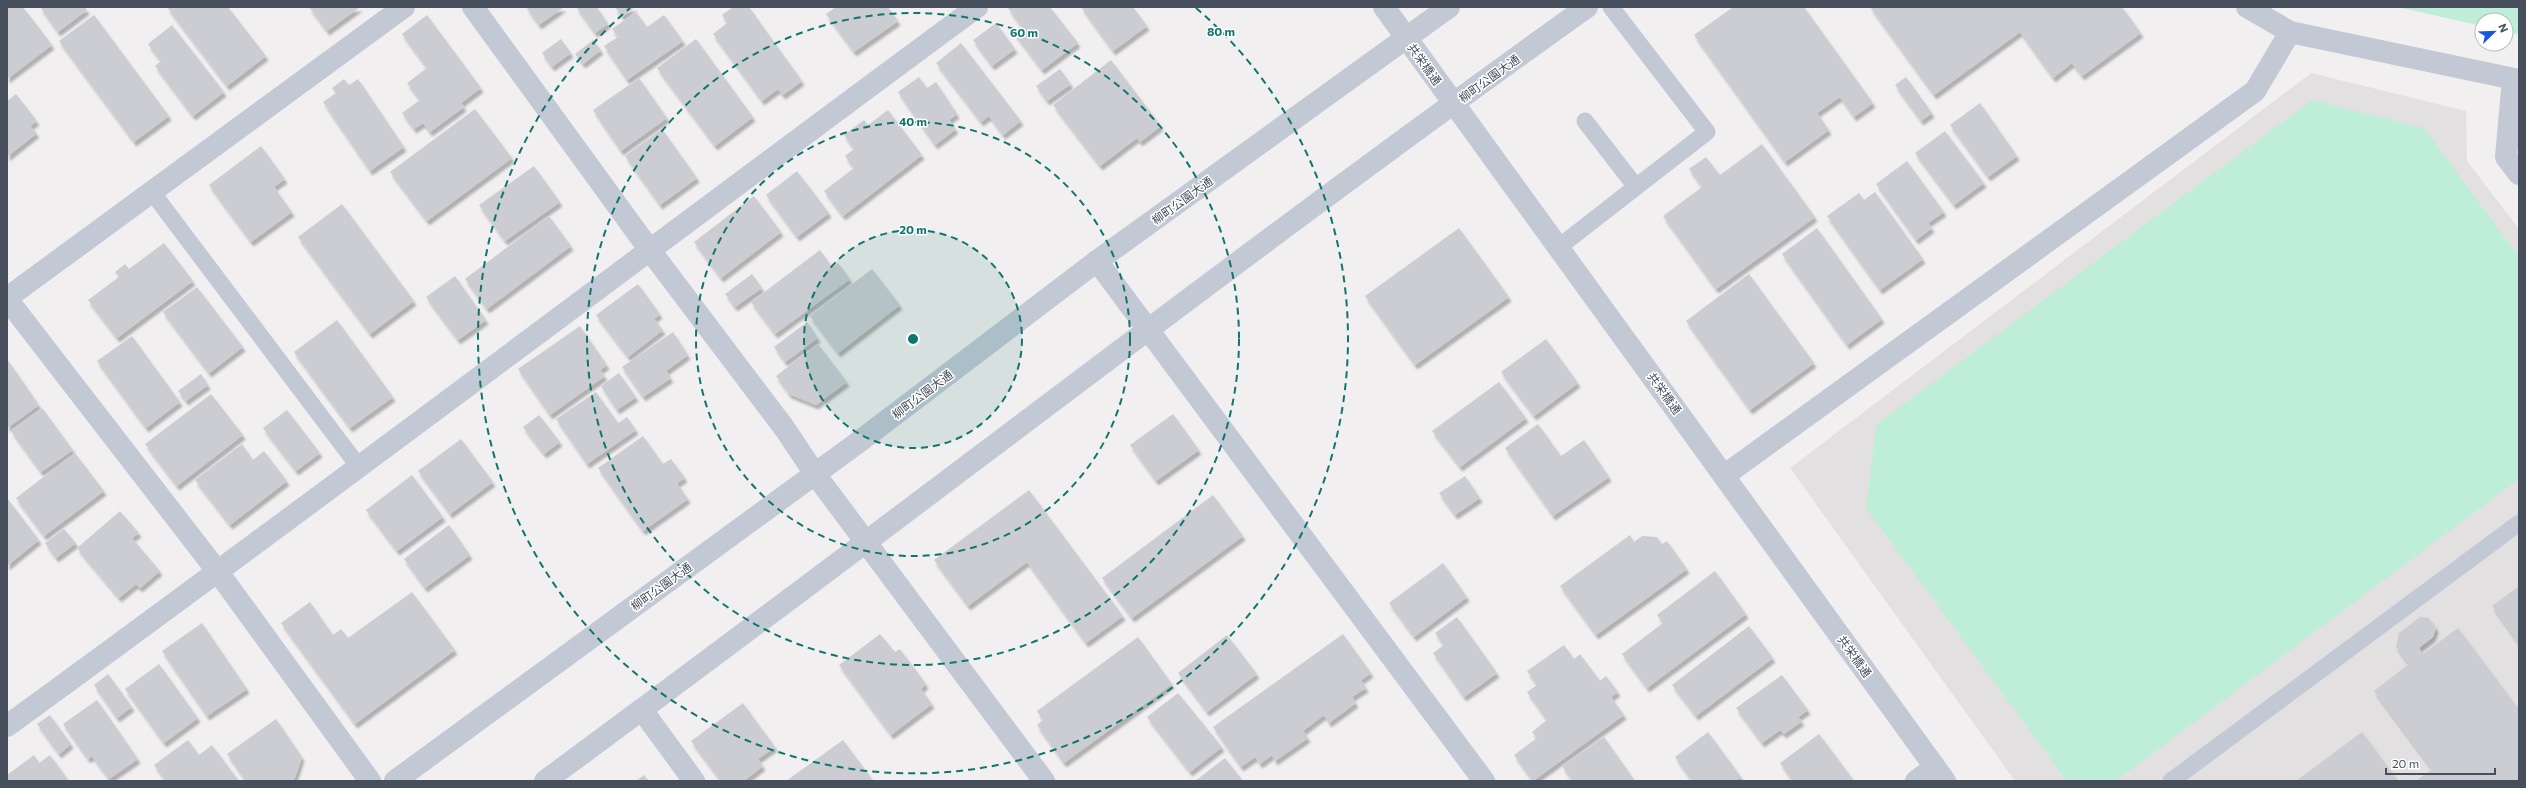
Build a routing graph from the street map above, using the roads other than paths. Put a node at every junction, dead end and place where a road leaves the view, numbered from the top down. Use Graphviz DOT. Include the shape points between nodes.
graph roads {
  1 [pos="404,7"];
  2 [pos="473,7"];
  3 [pos="977,7"];
  4 [pos="1384,7"];
  5 [pos="1449,7"];
  6 [pos="1587,7"];
  7 [pos="1611,7"];
  8 [pos="2247,7"];
  9 [pos="2290,32"];
  10 [pos="1407,38"];
  11 [pos="2516,79"];
  12 [pos="1454,103"];
  13 [pos="1585,121"];
  14 [pos="2519,174"];
  15 [pos="1636,188"];
  16 [pos="152,192"];
  17 [pos="1559,247"];
  18 [pos="649,249"];
  19 [pos="1097,261"];
  20 [pos="7,299"];
  21 [pos="1148,329"];
  22 [pos="359,467"];
  23 [pos="815,474"];
  24 [pos="1725,475"];
  25 [pos="2519,523"];
  26 [pos="866,542"];
  27 [pos="218,572"];
  28 [pos="642,710"];
  29 [pos="7,726"];
  30 [pos="1940,774"];
  31 [pos="370,781"];
  32 [pos="395,781"];
  33 [pos="545,781"];
  34 [pos="694,781"];
  35 [pos="1044,781"];
  36 [pos="1484,781"];
  37 [pos="1916,781"];
  38 [pos="2171,781"];
  1 -- 16 [label="street"];
  2 -- 18 [label="street"];
  3 -- 18 [label="street"];
  4 -- 10 [label="street, 共栄橋通"];
  5 -- 10 [label="street, 柳町公園大通"];
  6 -- 12 [label="street, 柳町公園大通"];
  7 -- 15 [label="lane" via="1707,132"];
  8 -- 9 [label="street"];
  9 -- 11 [label="street"];
  9 -- 24 [label="street" via="2255,91"];
  10 -- 12 [label="street, 共栄橋通"];
  10 -- 19 [label="street, 柳町公園大通"];
  11 -- 14 [label="street" via="2506,157"];
  12 -- 17 [label="street, 共栄橋通"];
  12 -- 21 [label="street, 柳町公園大通"];
  13 -- 15 [label="lane"];
  15 -- 17 [label="lane"];
  16 -- 20 [label="street"];
  16 -- 22 [label="lane"];
  17 -- 24 [label="street, 共栄橋通"];
  18 -- 22 [label="street"];
  18 -- 23 [label="street" via="785,429"];
  19 -- 21 [label="street"];
  19 -- 23 [label="street, 柳町公園大通"];
  20 -- 27 [label="street"];
  21 -- 26 [label="street, 柳町公園大通"];
  21 -- 36 [label="street"];
  22 -- 27 [label="street"];
  23 -- 26 [label="street"];
  23 -- 32 [label="street, 柳町公園大通"];
  24 -- 30 [label="street, 共栄橋通"];
  25 -- 38 [label="lane"];
  26 -- 28 [label="street, 柳町公園大通"];
  26 -- 35 [label="street"];
  27 -- 29 [label="street"];
  27 -- 31 [label="street"];
  28 -- 33 [label="street, 柳町公園大通"];
  28 -- 34 [label="street"];
  30 -- 37 [label="street"];
}
